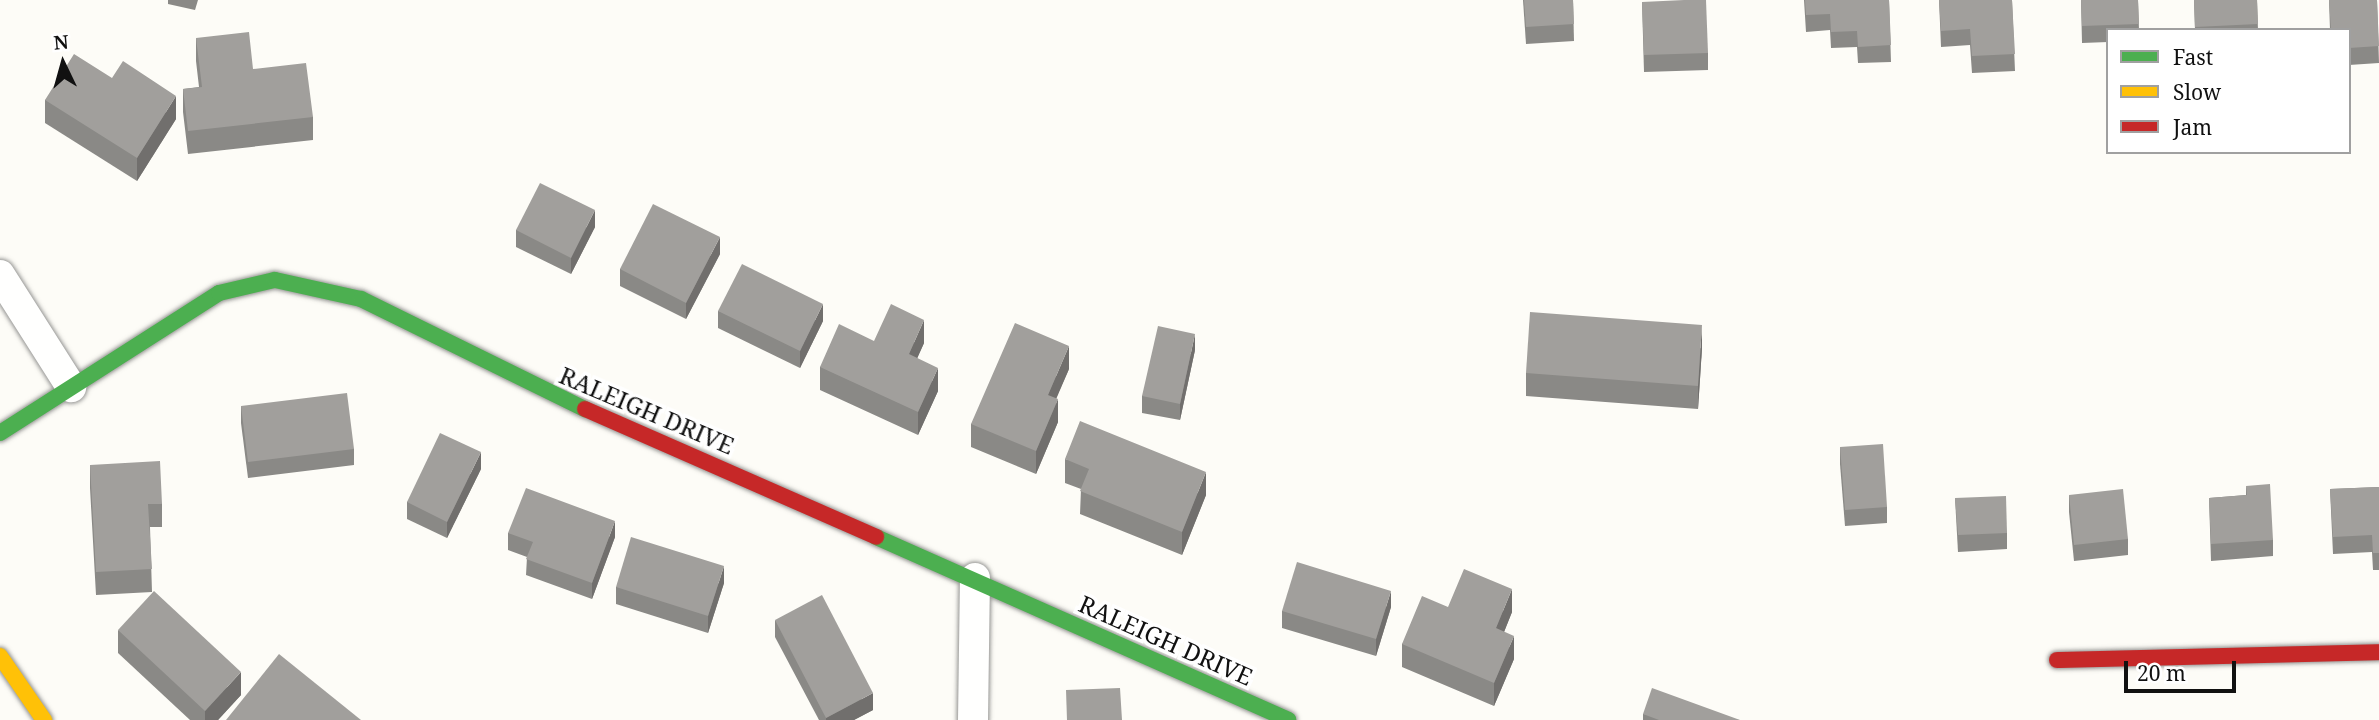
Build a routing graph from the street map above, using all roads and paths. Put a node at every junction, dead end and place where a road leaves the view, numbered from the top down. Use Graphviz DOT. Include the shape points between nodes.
graph roads {
  1 [pos="0,275"];
  2 [pos="71,387"];
  3 [pos="0,433"];
  4 [pos="975,578"];
  5 [pos="2379,652"];
  6 [pos="0,656"];
  7 [pos="2057,660"];
  8 [pos="44,720"];
  9 [pos="973,720"];
  10 [pos="1289,720"];
  1 -- 2 [label="street"];
  2 -- 3 [label="street, RALEIGH DRIVE"];
  2 -- 4 [label="street, RALEIGH DRIVE" via="219,293 275,280 361,299 525,382"];
  4 -- 9 [label="street"];
  4 -- 10 [label="street, RALEIGH DRIVE"];
  5 -- 7 [label="street"];
  6 -- 8 [label="street"];
}
